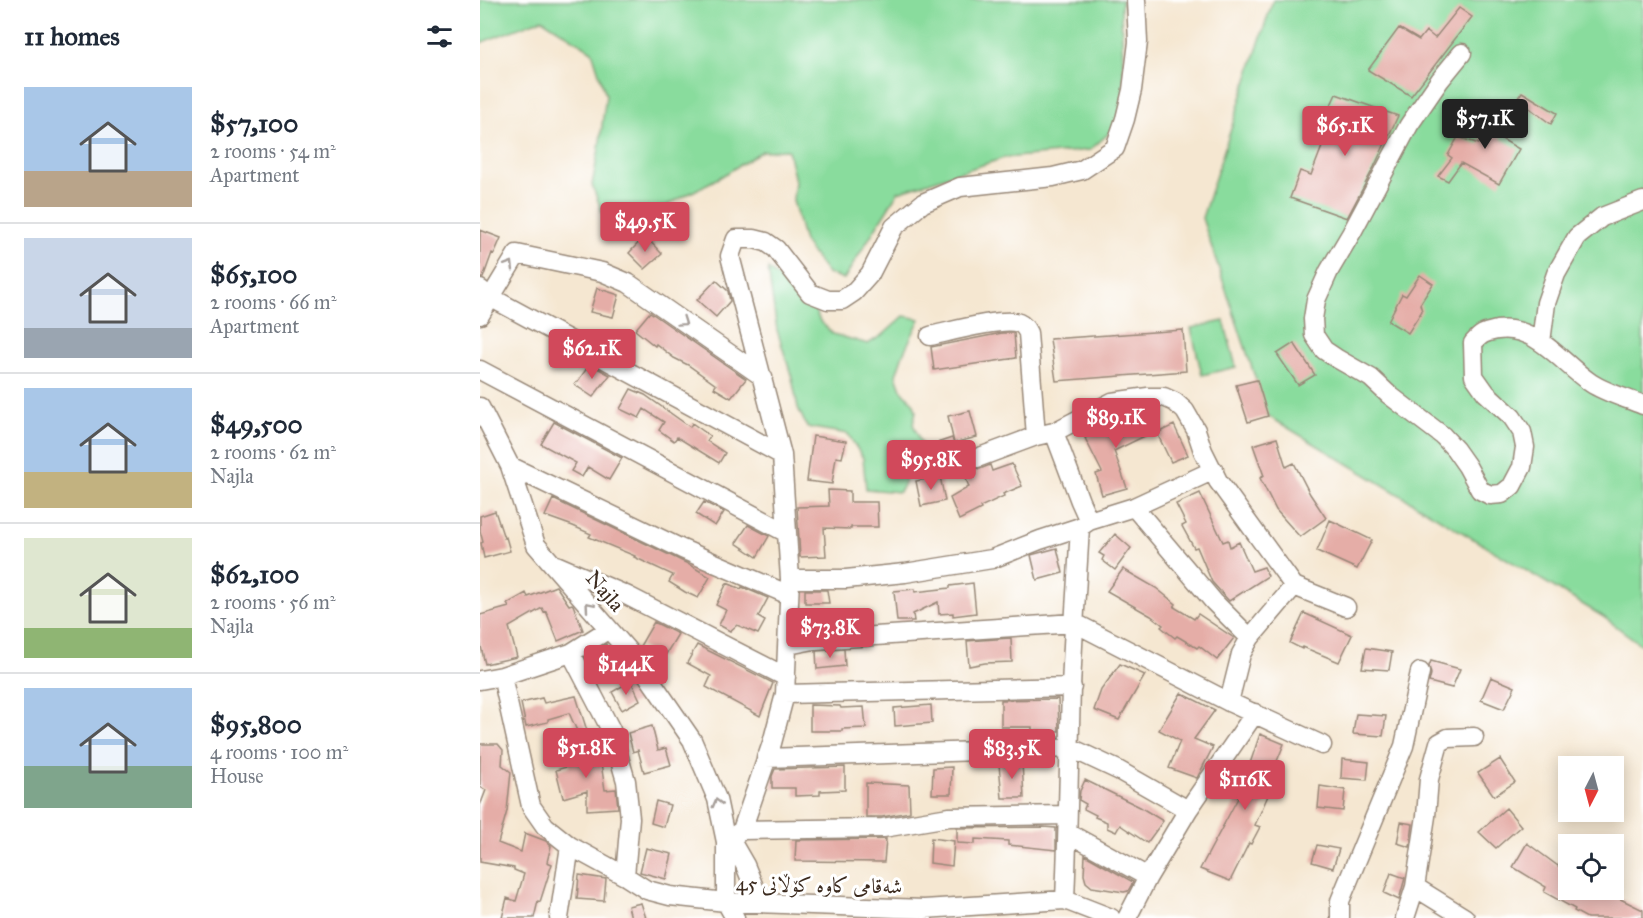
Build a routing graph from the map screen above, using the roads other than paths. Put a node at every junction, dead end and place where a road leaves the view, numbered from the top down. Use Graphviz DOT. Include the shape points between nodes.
graph roads {
  1 [pos="1136,0"];
  2 [pos="1462,53"];
  3 [pos="1643,201"];
  4 [pos="485,293"];
  5 [pos="480,315"];
  6 [pos="930,336"];
  7 [pos="1541,342"];
  8 [pos="480,370"];
  9 [pos="763,377"];
  10 [pos="1643,405"];
  11 [pos="480,407"];
  12 [pos="1045,434"];
  13 [pos="782,455"];
  14 [pos="976,458"];
  15 [pos="510,466"];
  16 [pos="1214,470"];
  17 [pos="1134,507"];
  18 [pos="1085,524"];
  19 [pos="787,532"];
  20 [pos="550,562"];
  21 [pos="1294,586"];
  22 [pos="790,587"];
  23 [pos="1346,607"];
  24 [pos="1075,623"];
  25 [pos="609,629"];
  26 [pos="1251,638"];
  27 [pos="788,645"];
  28 [pos="571,653"];
  29 [pos="1420,672"];
  30 [pos="502,676"];
  31 [pos="480,680"];
  32 [pos="785,686"];
  33 [pos="1071,687"];
  34 [pos="1229,702"];
  35 [pos="1255,713"];
  36 [pos="1474,737"];
  37 [pos="1322,745"];
  38 [pos="1071,748"];
  39 [pos="766,758"];
  40 [pos="1188,810"];
  41 [pos="1067,815"];
  42 [pos="742,830"];
  43 [pos="1068,833"];
  44 [pos="726,842"];
  45 [pos="570,846"];
  46 [pos="625,876"];
  47 [pos="1148,877"];
  48 [pos="1415,887"];
  49 [pos="1065,900"];
  50 [pos="726,902"];
  51 [pos="760,902"];
  52 [pos="923,914"];
  53 [pos="559,918"];
  54 [pos="735,918"];
  55 [pos="1111,918"];
  56 [pos="1126,918"];
  57 [pos="1340,918"];
  58 [pos="1405,918"];
  59 [pos="1465,918"];
  1 -- 9 [label="street" via="1138,42 1125,119 1115,148 1082,170 960,187 923,203 894,227 870,274 842,300 810,293 766,242 736,239 730,256"];
  2 -- 7 [label="street" via="1409,125 1329,271 1316,300 1314,335 1324,350 1371,378 1443,436 1480,490 1490,495 1502,494 1512,486 1522,467 1525,447 1522,432 1512,417 1474,376 1473,343 1482,333 1503,329"];
  3 -- 7 [label="street" via="1602,217 1577,237 1556,274 1546,303"];
  4 -- 5 [label="street"];
  4 -- 9 [label="street, one-way" via="517,254 602,272 628,284"];
  4 -- 13 [label="street"];
  6 -- 12 [label="street" via="1001,321 1025,327"];
  7 -- 10 [label="street" via="1593,384"];
  8 -- 19 [label="street"];
  9 -- 13 [label="street"];
  11 -- 15 [label="street, Najla"];
  12 -- 14 [label="street"];
  12 -- 16 [label="street" via="1112,402 1164,397 1185,411"];
  12 -- 18 [label="street" via="1080,501"];
  13 -- 19 [label="street"];
  15 -- 20 [label="street, Najla" via="536,545"];
  15 -- 22 [label="street" via="682,549"];
  16 -- 17 [label="street"];
  16 -- 21 [label="street"];
  17 -- 18 [label="street"];
  17 -- 26 [label="street" via="1214,602"];
  18 -- 22 [label="street" via="992,559"];
  18 -- 24 [label="street"];
  19 -- 22 [label="street"];
  25 -- 20 [label="street, Najla, one-way"];
  20 -- 32 [label="street" via="628,596"];
  21 -- 23 [label="street"];
  21 -- 26 [label="street"];
  22 -- 27 [label="street"];
  24 -- 27 [label="street"];
  24 -- 33 [label="street"];
  24 -- 34 [label="street"];
  25 -- 28 [label="street"];
  44 -- 25 [label="street, Najla, one-way" via="717,799 692,740 641,666"];
  26 -- 34 [label="street" via="1241,654"];
  27 -- 32 [label="street"];
  28 -- 30 [label="street"];
  28 -- 46 [label="street" via="611,730 626,781 630,818"];
  29 -- 57 [label="street" via="1404,746 1340,901"];
  30 -- 31 [label="street"];
  30 -- 45 [label="street" via="531,806 545,826"];
  32 -- 33 [label="street"];
  32 -- 39 [label="street"];
  33 -- 38 [label="street"];
  34 -- 35 [label="street"];
  35 -- 37 [label="street"];
  35 -- 40 [label="street"];
  36 -- 48 [label="street" via="1448,738 1439,743"];
  38 -- 39 [label="street"];
  38 -- 40 [label="street"];
  38 -- 41 [label="street"];
  39 -- 42 [label="street"];
  40 -- 47 [label="street"];
  41 -- 42 [label="street" via="949,818 883,828"];
  41 -- 43 [label="street"];
  42 -- 44 [label="street"];
  43 -- 47 [label="street"];
  43 -- 49 [label="street"];
  44 -- 50 [label="street, Najla"];
  44 -- 51 [label="street" via="735,846 746,865"];
  45 -- 46 [label="street"];
  45 -- 53 [label="street"];
  46 -- 50 [label="street" via="647,890 670,896"];
  47 -- 56 [label="street"];
  48 -- 58 [label="street"];
  48 -- 59 [label="street"];
  49 -- 52 [label="street, شەقامی کاوە کۆڵانی 45"];
  49 -- 55 [label="street"];
  50 -- 51 [label="street, شەقامی کاوە کۆڵانی 45"];
  50 -- 54 [label="street, شەقامی کاوە کۆڵانی 45"];
  51 -- 52 [label="street, شەقامی کاوە کۆڵانی 45"];
}
